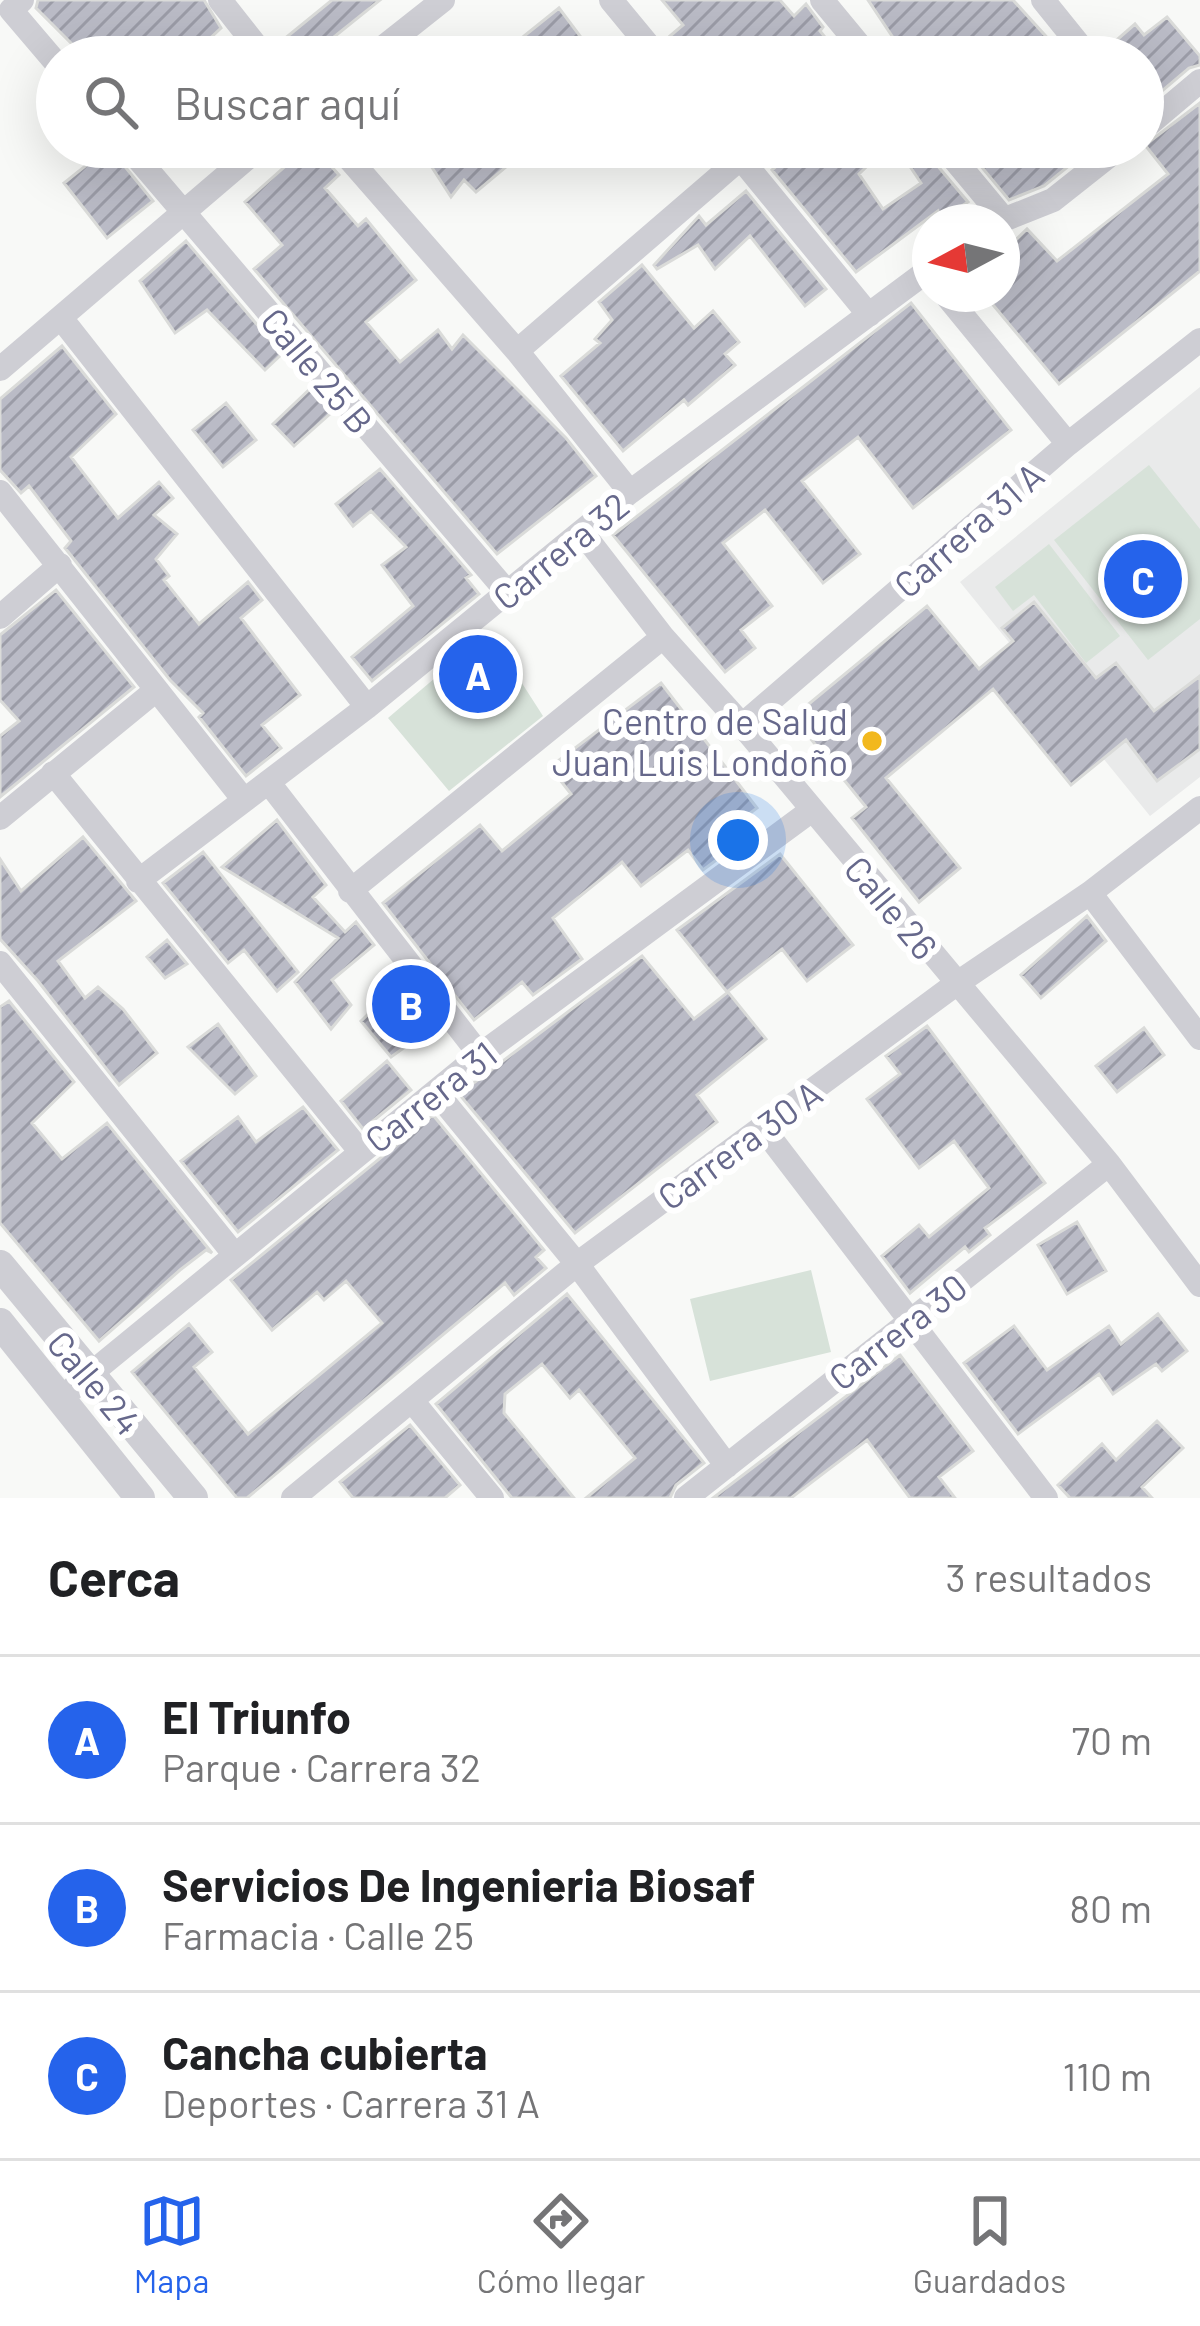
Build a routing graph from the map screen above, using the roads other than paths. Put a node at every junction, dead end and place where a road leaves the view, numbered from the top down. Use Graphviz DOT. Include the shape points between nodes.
graph roads {
  1 [pos="220,0"];
  2 [pos="442,0"];
  3 [pos="611,0"];
  4 [pos="822,0"];
  5 [pos="1043,0"];
  6 [pos="16,5"];
  7 [pos="38,36"];
  8 [pos="248,36"];
  9 [pos="397,36"];
  10 [pos="641,36"];
  11 [pos="852,36"];
  12 [pos="1072,36"];
  13 [pos="1200,81"];
  14 [pos="1164,110"];
  15 [pos="146,168"];
  16 [pos="235,168"];
  17 [pos="357,168"];
  18 [pos="719,168"];
  19 [pos="748,168"];
  20 [pos="960,168"];
  21 [pos="1094,168"];
  22 [pos="988,204"];
  23 [pos="183,212"];
  24 [pos="1020,213"];
  25 [pos="912,284"];
  26 [pos="960,312"];
  27 [pos="869,314"];
  28 [pos="61,318"];
  29 [pos="1200,340"];
  30 [pos="517,352"];
  31 [pos="0,368"];
  32 [pos="1067,444"];
  33 [pos="0,492"];
  34 [pos="630,492"];
  35 [pos="582,532"];
  36 [pos="59,565"];
  37 [pos="508,593"];
  38 [pos="0,616"];
  39 [pos="663,637"];
  40 [pos="155,691"];
  41 [pos="367,707"];
  42 [pos="742,725"];
  43 [pos="53,772"];
  44 [pos="269,783"];
  45 [pos="244,800"];
  46 [pos="1200,808"];
  47 [pos="812,810"];
  48 [pos="0,818"];
  49 [pos="138,881"];
  50 [pos="350,891"];
  51 [pos="1090,893"];
  52 [pos="0,963"];
  53 [pos="956,984"];
  54 [pos="1200,1038"];
  55 [pos="480,1055"];
  56 [pos="436,1092"];
  57 [pos="762,1127"];
  58 [pos="360,1151"];
  59 [pos="1109,1165"];
  60 [pos="234,1254"];
  61 [pos="577,1264"];
  62 [pos="0,1265"];
  63 [pos="1200,1285"];
  64 [pos="912,1319"];
  65 [pos="0,1323"];
  66 [pos="88,1376"];
  67 [pos="62,1398"];
  68 [pos="413,1402"];
  69 [pos="727,1466"];
  70 [pos="140,1498"];
  71 [pos="193,1498"];
  72 [pos="293,1498"];
  73 [pos="492,1498"];
  74 [pos="686,1498"];
  75 [pos="1046,1498"];
  1 -- 8 [label="street"];
  2 -- 9 [label="street"];
  3 -- 10 [label="street"];
  4 -- 11 [label="street"];
  5 -- 12 [label="street"];
  6 -- 7 [label="street"];
  13 -- 14 [label="street"];
  15 -- 23 [label="street, Calle 25 B"];
  16 -- 23 [label="street"];
  17 -- 30 [label="street"];
  18 -- 30 [label="street"];
  19 -- 27 [label="street"];
  20 -- 22 [label="street"];
  21 -- 24 [label="street" via="1054,200"];
  23 -- 28 [label="street"];
  23 -- 37 [label="street, Calle 25 B"];
  25 -- 27 [label="street, Carrera 32"];
  26 -- 32 [label="street"];
  27 -- 34 [label="street, Carrera 32"];
  28 -- 31 [label="street"];
  28 -- 41 [label="street"];
  29 -- 32 [label="street, Carrera 31 A"];
  30 -- 34 [label="street"];
  32 -- 42 [label="street, Carrera 31 A"];
  33 -- 36 [label="street"];
  34 -- 35 [label="street, Carrera 32"];
  35 -- 37 [label="street, Carrera 32"];
  35 -- 39 [label="street, Calle 26"];
  36 -- 38 [label="street"];
  36 -- 40 [label="street"];
  37 -- 41 [label="street, Carrera 32"];
  39 -- 42 [label="street, Calle 26"];
  39 -- 50 [label="street"];
  40 -- 43 [label="street"];
  40 -- 45 [label="street"];
  41 -- 44 [label="street, Carrera 32"];
  42 -- 47 [label="street, Calle 26"];
  43 -- 48 [label="street"];
  43 -- 49 [label="street"];
  44 -- 45 [label="street, Carrera 32"];
  44 -- 50 [label="street"];
  45 -- 49 [label="street, Carrera 32"];
  46 -- 51 [label="street, Carrera 30 A"];
  47 -- 53 [label="street, Calle 26"];
  47 -- 55 [label="street, Carrera 31"];
  49 -- 58 [label="street"];
  50 -- 55 [label="street"];
  51 -- 53 [label="street, Carrera 30 A"];
  51 -- 54 [label="street"];
  52 -- 60 [label="street"];
  53 -- 57 [label="street, Carrera 30 A"];
  53 -- 59 [label="street, Calle 26"];
  55 -- 56 [label="street, Carrera 31"];
  56 -- 58 [label="street, Carrera 31"];
  56 -- 61 [label="street"];
  57 -- 61 [label="street, Carrera 30 A"];
  57 -- 64 [label="street"];
  58 -- 60 [label="street, Carrera 31"];
  59 -- 63 [label="street, Calle 26"];
  59 -- 64 [label="street, Carrera 30"];
  60 -- 66 [label="street, Carrera 31"];
  61 -- 68 [label="street, Carrera 30 A"];
  61 -- 69 [label="street"];
  62 -- 66 [label="street, Calle 24"];
  64 -- 69 [label="street, Carrera 30"];
  64 -- 75 [label="street"];
  65 -- 67 [label="street, Calle 24"];
  66 -- 67 [label="street, Carrera 31"];
  66 -- 71 [label="street, Calle 24"];
  67 -- 70 [label="street, Calle 24"];
  68 -- 72 [label="street, Carrera 30 A"];
  68 -- 73 [label="street"];
  69 -- 74 [label="street, Carrera 30"];
}
